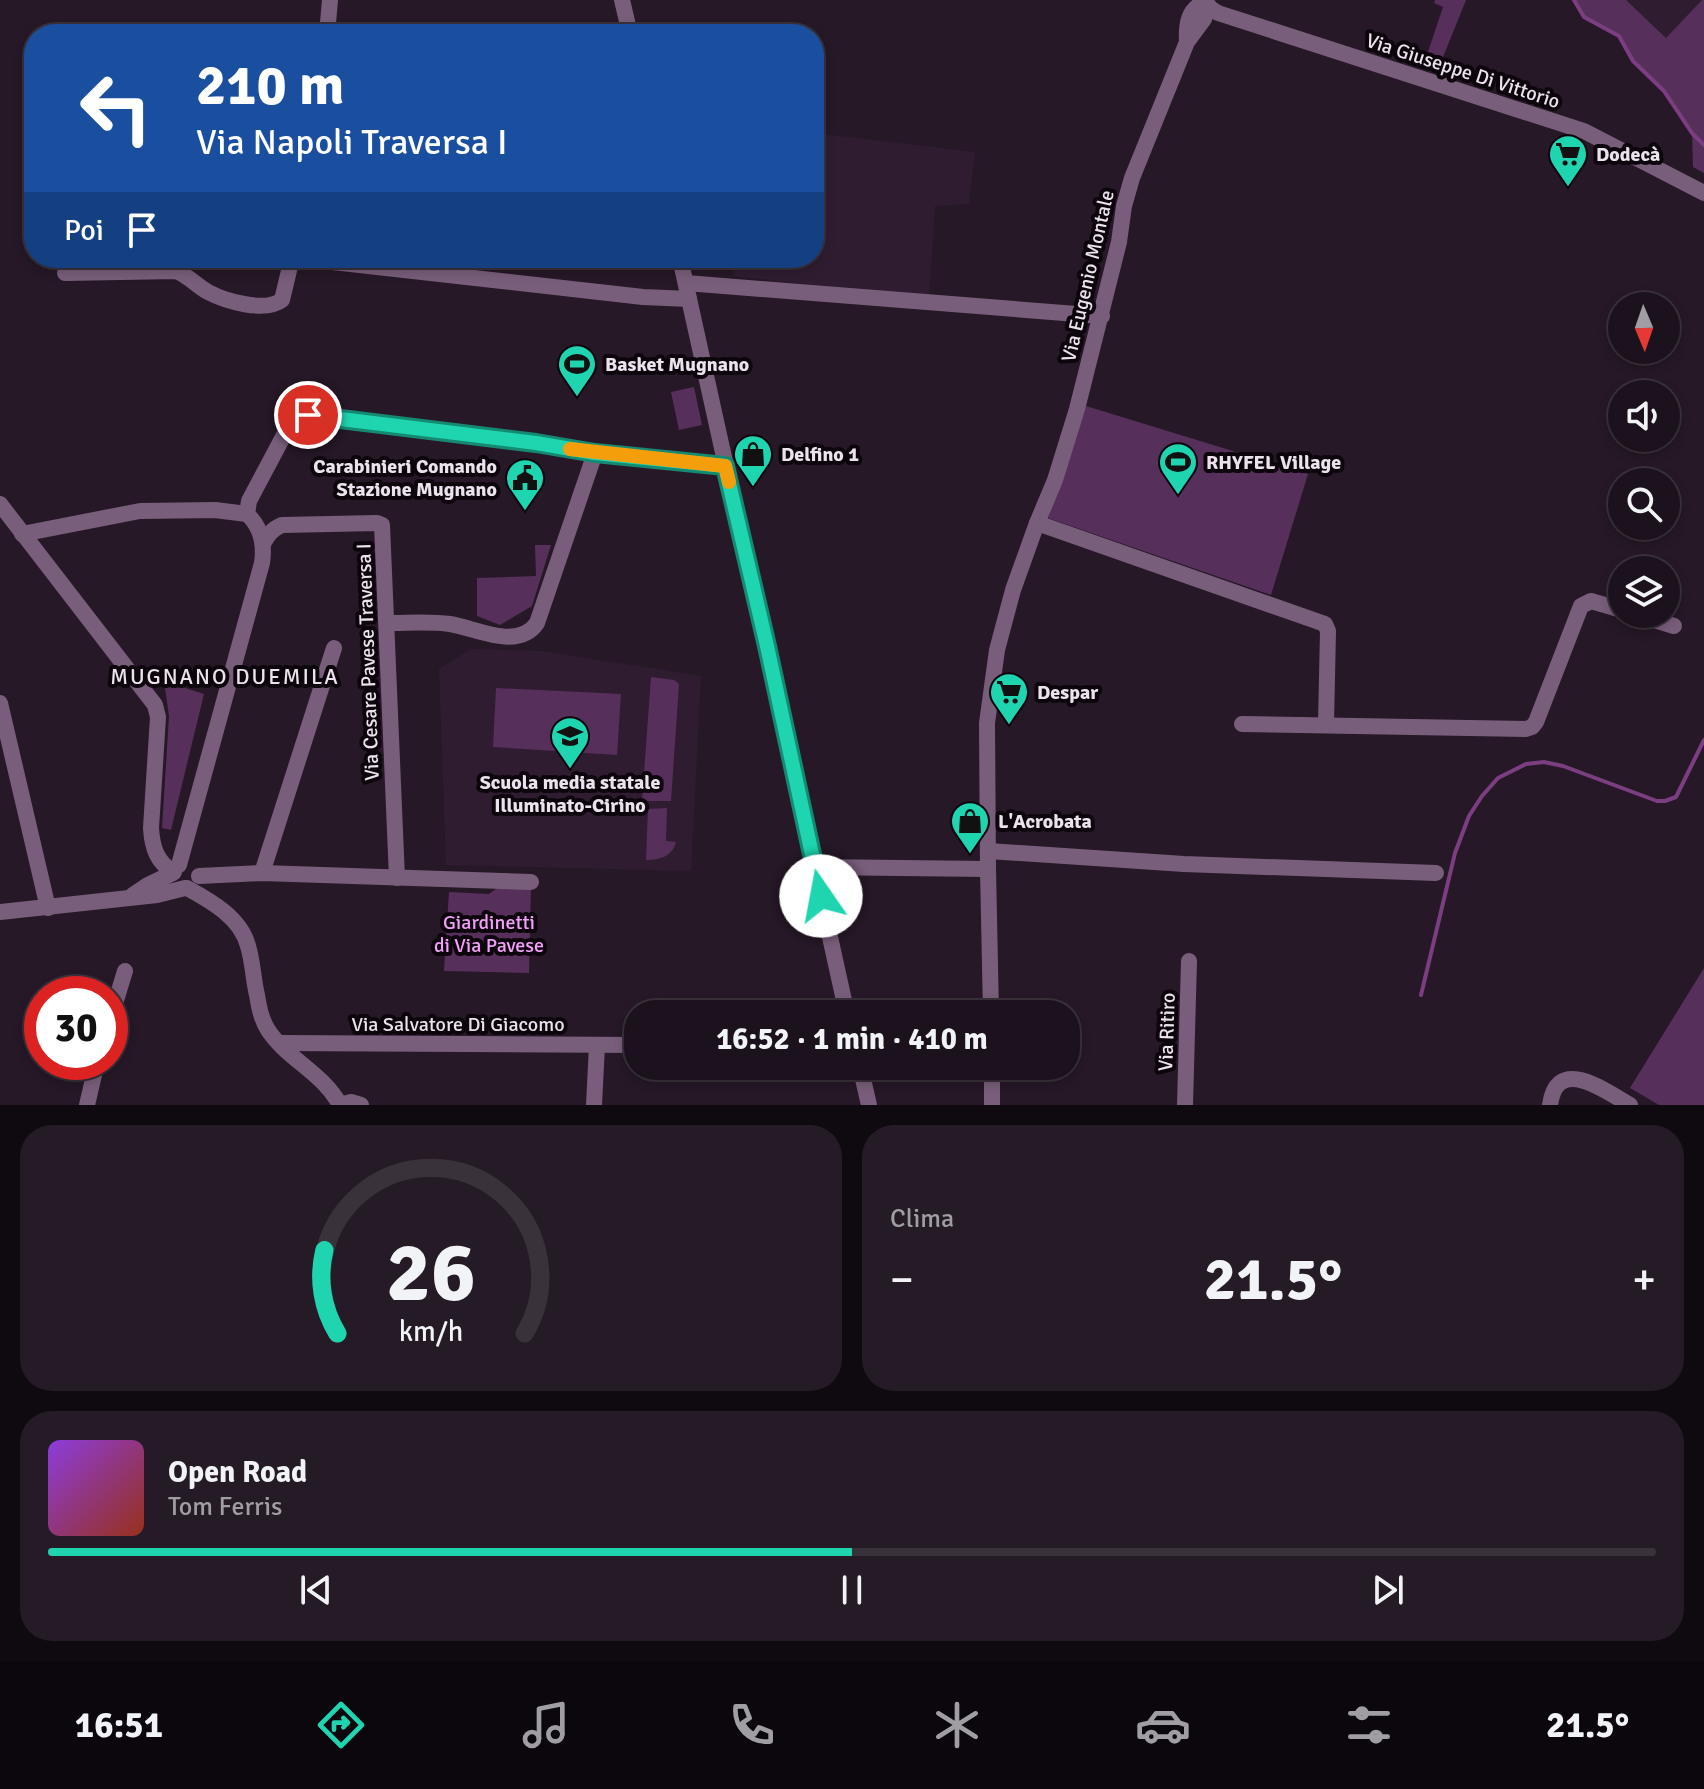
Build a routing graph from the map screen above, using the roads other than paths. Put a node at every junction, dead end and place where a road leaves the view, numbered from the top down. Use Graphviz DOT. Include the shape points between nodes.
graph roads {
  1 [pos="330,0"];
  2 [pos="622,0"];
  3 [pos="1205,1"];
  4 [pos="328,24"];
  5 [pos="628,24"];
  6 [pos="1704,193"];
  7 [pos="291,268"];
  8 [pos="383,268"];
  9 [pos="682,268"];
  10 [pos="65,273"];
  11 [pos="687,291"];
  12 [pos="1102,316"];
  13 [pos="595,453"];
  14 [pos="725,466"];
  15 [pos="0,504"];
  16 [pos="247,514"];
  17 [pos="1037,523"];
  18 [pos="22,534"];
  19 [pos="263,544"];
  20 [pos="1608,606"];
  21 [pos="387,623"];
  22 [pos="334,648"];
  23 [pos="0,703"];
  24 [pos="1242,724"];
  25 [pos="1326,724"];
  26 [pos="988,851"];
  27 [pos="814,867"];
  28 [pos="988,869"];
  29 [pos="175,870"];
  30 [pos="262,873"];
  31 [pos="1436,873"];
  32 [pos="199,876"];
  33 [pos="397,878"];
  34 [pos="531,882"];
  35 [pos="186,888"];
  36 [pos="128,898"];
  37 [pos="48,908"];
  38 [pos="0,912"];
  39 [pos="1189,961"];
  40 [pos="125,971"];
  41 [pos="123,976"];
  42 [pos="844,1000"];
  43 [pos="991,1000"];
  44 [pos="279,1043"];
  45 [pos="597,1045"];
  46 [pos="624,1045"];
  47 [pos="93,1080"];
  48 [pos="863,1080"];
  49 [pos="992,1080"];
  50 [pos="87,1105"];
  51 [pos="340,1105"];
  52 [pos="361,1105"];
  53 [pos="594,1105"];
  54 [pos="869,1105"];
  55 [pos="992,1105"];
  56 [pos="1185,1105"];
  57 [pos="1550,1105"];
  58 [pos="1630,1105"];
  1 -- 4 [label="street"];
  2 -- 5 [label="street"];
  3 -- 6 [label="street, Via Giuseppe Di Vittorio" via="1218,13 1584,131"];
  3 -- 12 [label="street, Via Eugenio Montale" via="1191,12 1187,42 1132,178"];
  7 -- 10 [label="street" via="282,300 265,307 216,296 176,271"];
  8 -- 11 [label="street" via="643,297"];
  9 -- 11 [label="street"];
  11 -- 12 [label="street"];
  11 -- 14 [label="street"];
  12 -- 17 [label="street, Via Eugenio Montale" via="1055,480"];
  13 -- 14 [label="street"];
  13 -- 16 [label="street" via="302,415 292,420"];
  13 -- 21 [label="street" via="533,629 506,637 450,624"];
  14 -- 27 [label="street"];
  15 -- 18 [label="street"];
  16 -- 18 [label="street" via="140,511"];
  16 -- 19 [label="street"];
  17 -- 25 [label="street" via="1325,624"];
  17 -- 26 [label="street, Via Eugenio Montale" via="997,650 987,723"];
  18 -- 29 [label="street" via="155,705 152,842 164,867"];
  19 -- 21 [label="street, Via Cesare Pavese Traversa I" via="282,525 380,523"];
  19 -- 29 [label="street"];
  20 -- 25 [label="street" via="1591,601 1581,606 1532,727"];
  21 -- 33 [label="street, Via Cesare Pavese Traversa I"];
  22 -- 30 [label="street"];
  23 -- 37 [label="street"];
  24 -- 25 [label="street"];
  26 -- 28 [label="street, Via Eugenio Montale"];
  26 -- 31 [label="street"];
  27 -- 28 [label="street"];
  27 -- 42 [label="street"];
  28 -- 43 [label="street, Via Eugenio Montale"];
  29 -- 32 [label="street" via="190,863"];
  29 -- 35 [label="street" via="176,883"];
  29 -- 36 [label="street"];
  30 -- 32 [label="street"];
  30 -- 33 [label="street"];
  32 -- 35 [label="street"];
  33 -- 34 [label="street"];
  35 -- 36 [label="street"];
  35 -- 44 [label="street" via="232,918 243,933 261,1013"];
  36 -- 37 [label="street"];
  37 -- 38 [label="street"];
  39 -- 56 [label="street, Via Ritiro"];
  40 -- 41 [label="street"];
  44 -- 45 [label="street, Via Salvatore Di Giacomo"];
  44 -- 51 [label="street" via="315,1073"];
  45 -- 46 [label="street, Via Salvatore Di Giacomo"];
  45 -- 53 [label="street"];
  47 -- 50 [label="street"];
  48 -- 54 [label="street"];
  49 -- 55 [label="street"];
  51 -- 52 [label="street"];
  57 -- 58 [label="street" via="1555,1087 1572,1079 1589,1082"];
}
